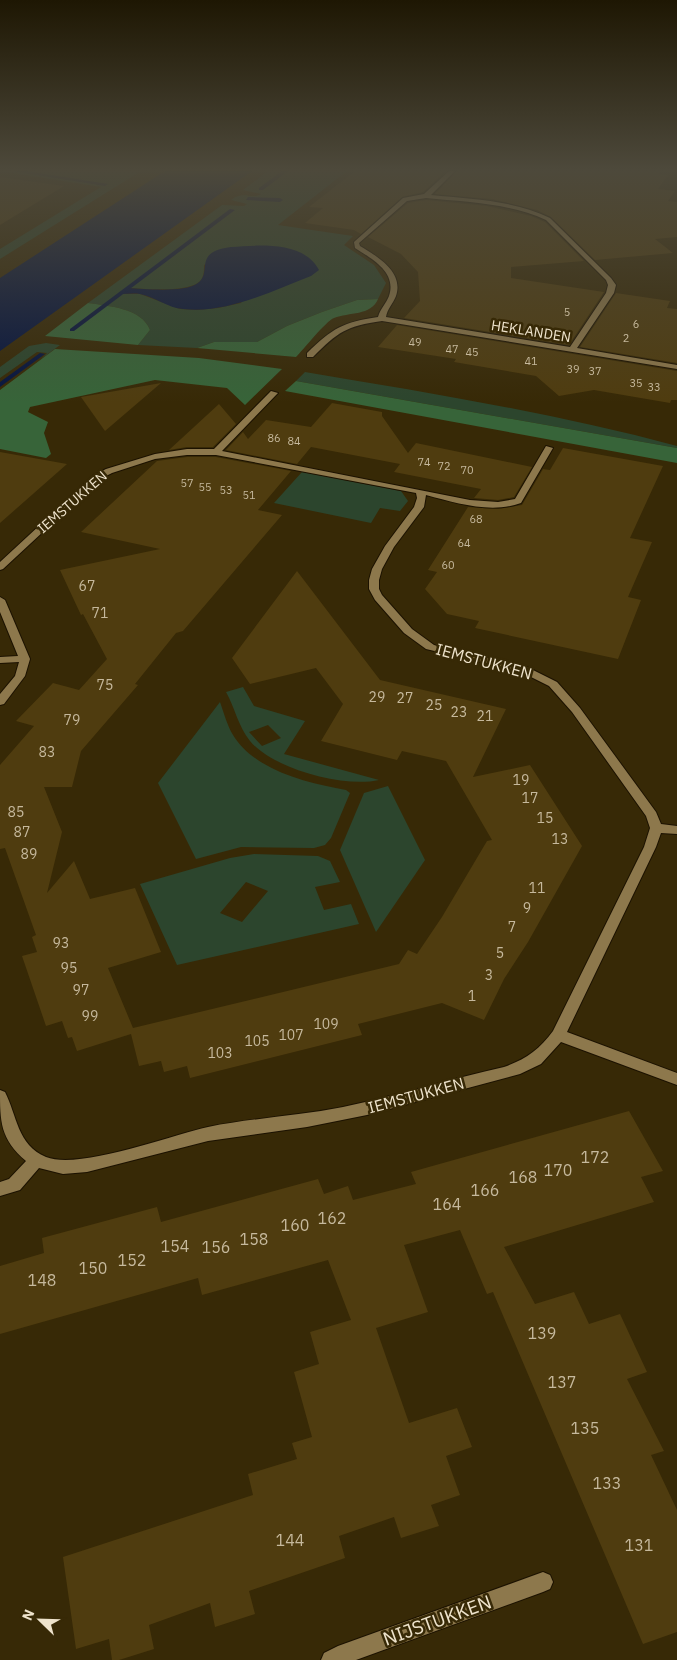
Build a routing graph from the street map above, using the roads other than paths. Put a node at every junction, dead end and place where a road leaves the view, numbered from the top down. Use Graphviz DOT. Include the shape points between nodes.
graph roads {
  1 [pos="359,248"];
  2 [pos="578,248"];
  3 [pos="382,318"];
  4 [pos="572,350"];
  5 [pos="310,355"];
  6 [pos="677,367"];
  7 [pos="274,393"];
  8 [pos="548,448"];
  9 [pos="216,452"];
  10 [pos="420,491"];
  11 [pos="0,567"];
  12 [pos="0,600"];
  13 [pos="25,659"];
  14 [pos="0,660"];
  15 [pos="0,702"];
  16 [pos="656,828"];
  17 [pos="677,830"];
  18 [pos="558,1036"];
  19 [pos="677,1080"];
  20 [pos="0,1096"];
  21 [pos="37,1160"];
  22 [pos="0,1189"];
  23 [pos="543,1582"];
  24 [pos="331,1660"];
  1 -- 3 [label="street" via="386,267 394,282 392,297"];
  2 -- 4 [label="street" via="612,285"];
  3 -- 4 [label="street, HEKLANDEN"];
  3 -- 5 [label="street, HEKLANDEN" via="343,326"];
  4 -- 6 [label="street, HEKLANDEN"];
  7 -- 9 [label="street"];
  8 -- 10 [label="street, IEMSTUKKEN" via="520,501 490,505"];
  9 -- 10 [label="street, IEMSTUKKEN"];
  9 -- 11 [label="street, IEMSTUKKEN" via="187,452 108,470"];
  10 -- 16 [label="street, IEMSTUKKEN" via="419,506 377,566 372,579 374,591 416,640 430,647 523,669 553,684 644,802"];
  12 -- 13 [label="street"];
  13 -- 14 [label="street"];
  13 -- 15 [label="street" via="20,676"];
  16 -- 17 [label="street"];
  16 -- 18 [label="street, IEMSTUKKEN" via="650,847"];
  18 -- 19 [label="street"];
  18 -- 21 [label="street, IEMSTUKKEN" via="546,1054 527,1065 362,1109 209,1134 78,1168 53,1166"];
  20 -- 21 [label="street, IEMSTUKKEN" via="11,1134 21,1148"];
  21 -- 22 [label="street" via="14,1184"];
  23 -- 24 [label="street, NIJSTUKKEN"];
}
